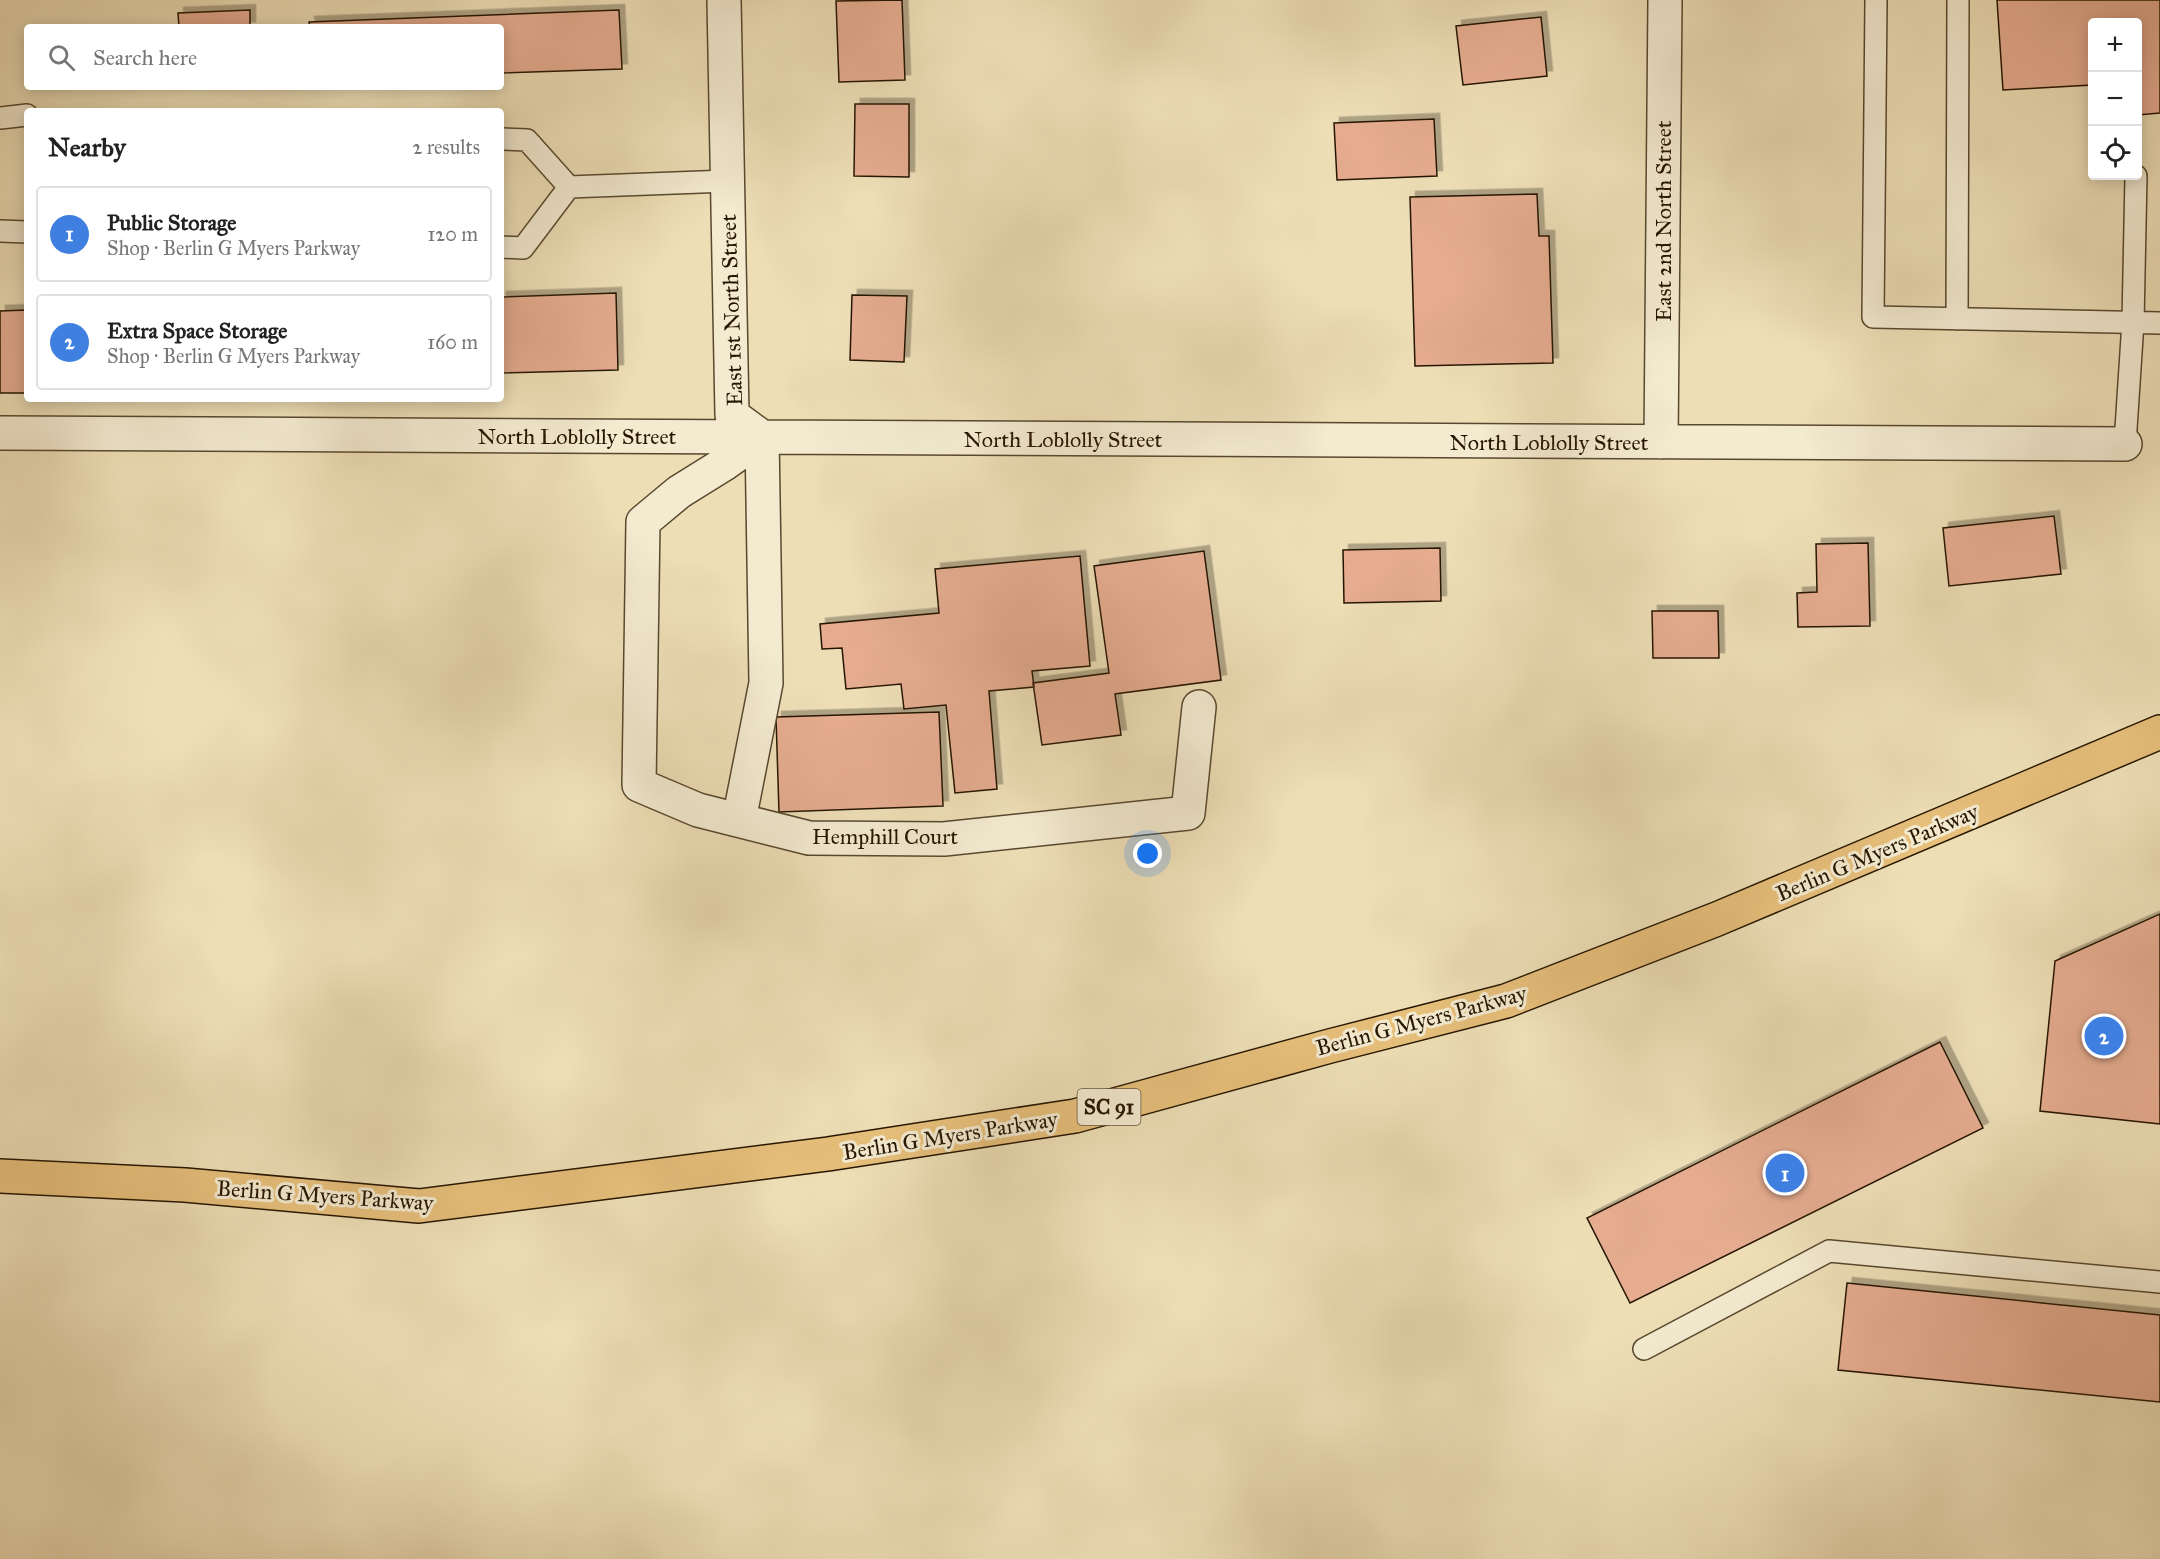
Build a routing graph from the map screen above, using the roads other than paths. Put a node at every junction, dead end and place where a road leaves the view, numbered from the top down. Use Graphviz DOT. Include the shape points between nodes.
graph roads {
  1 [pos="724,0"];
  2 [pos="1665,0"];
  3 [pos="1876,0"];
  4 [pos="1958,0"];
  5 [pos="24,115"];
  6 [pos="0,118"];
  7 [pos="504,139"];
  8 [pos="2136,180"];
  9 [pos="727,181"];
  10 [pos="569,187"];
  11 [pos="0,231"];
  12 [pos="24,232"];
  13 [pos="504,248"];
  14 [pos="1958,319"];
  15 [pos="2133,322"];
  16 [pos="2160,323"];
  17 [pos="0,433"];
  18 [pos="762,437"];
  19 [pos="1661,442"];
  20 [pos="2125,444"];
  21 [pos="1199,707"];
  22 [pos="2160,732"];
  23 [pos="739,820"];
  24 [pos="0,1176"];
  25 [pos="2160,1282"];
  26 [pos="1644,1349"];
  1 -- 9 [label="street, East 1st North Street"];
  2 -- 19 [label="street, East 2nd North Street"];
  3 -- 14 [label="lane" via="1874,317"];
  4 -- 14 [label="lane"];
  5 -- 6 [label="lane"];
  7 -- 10 [label="lane" via="527,140"];
  8 -- 15 [label="lane"];
  9 -- 10 [label="lane"];
  9 -- 18 [label="street, East 1st North Street" via="732,415"];
  10 -- 13 [label="lane" via="523,248"];
  11 -- 12 [label="lane"];
  14 -- 15 [label="lane"];
  15 -- 16 [label="lane"];
  15 -- 20 [label="lane"];
  17 -- 18 [label="street, North Loblolly Street"];
  18 -- 19 [label="street, North Loblolly Street"];
  18 -- 23 [label="street" via="766,682"];
  18 -- 23 [label="street, Hemphill Court" via="679,492 643,522 639,785 698,810"];
  19 -- 20 [label="street, North Loblolly Street"];
  21 -- 23 [label="street, Hemphill Court" via="1188,813 944,839 809,838"];
  22 -- 24 [label="main road, Berlin G Myers Parkway / SC 91" via="1717,919 1506,1001 1075,1116 828,1154 419,1206 184,1185"];
  25 -- 26 [label="lane" via="1829,1251"];
}
